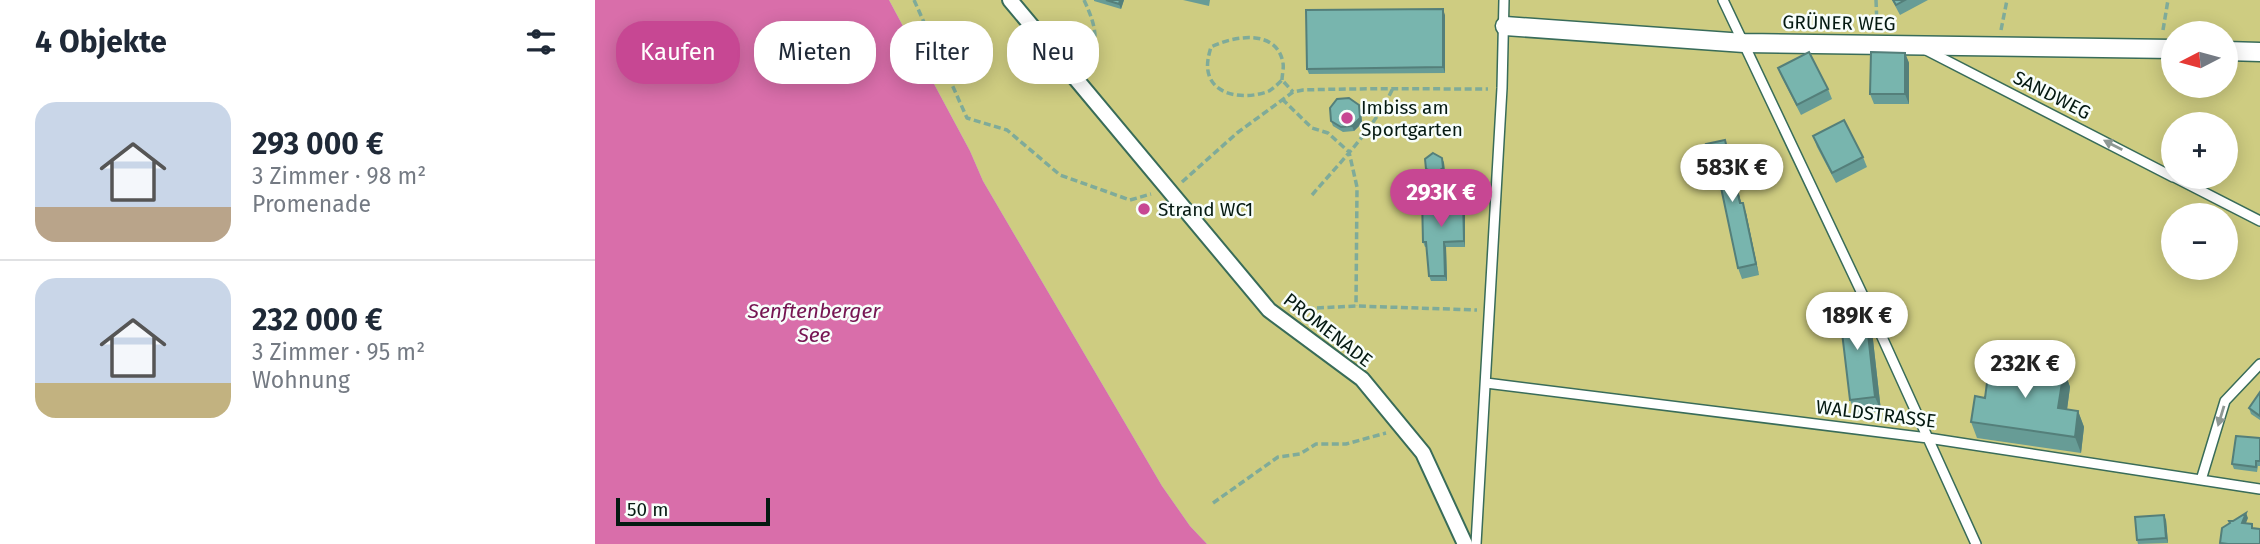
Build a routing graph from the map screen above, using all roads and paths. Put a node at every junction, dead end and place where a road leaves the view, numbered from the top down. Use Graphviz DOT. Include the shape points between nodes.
graph roads {
  1 [pos="914,0"];
  2 [pos="1010,0"];
  3 [pos="1084,0"];
  4 [pos="1504,0"];
  5 [pos="1723,0"];
  6 [pos="1876,0"];
  7 [pos="2007,0"];
  8 [pos="2168,0"];
  9 [pos="2167,21"];
  10 [pos="1505,26"];
  11 [pos="1744,43"];
  12 [pos="1915,44"];
  13 [pos="1878,46"];
  14 [pos="1997,46"];
  15 [pos="2161,49"];
  16 [pos="2238,51"];
  17 [pos="2260,52"];
  18 [pos="1282,80"];
  19 [pos="1393,88"];
  20 [pos="1084,89"];
  21 [pos="1502,89"];
  22 [pos="1293,92"];
  23 [pos="1282,99"];
  24 [pos="1384,109"];
  25 [pos="1394,112"];
  26 [pos="1373,125"];
  27 [pos="1381,131"];
  28 [pos="1349,152"];
  29 [pos="2161,170"];
  30 [pos="2197,189"];
  31 [pos="1170,192"];
  32 [pos="1150,195"];
  33 [pos="1312,195"];
  34 [pos="2260,221"];
  35 [pos="1356,306"];
  36 [pos="1269,310"];
  37 [pos="1490,310"];
  38 [pos="2260,364"];
  39 [pos="1486,383"];
  40 [pos="1400,426"];
  41 [pos="1928,438"];
  42 [pos="2201,480"];
  43 [pos="2260,489"];
  44 [pos="1213,503"];
  45 [pos="1465,544"];
  46 [pos="1476,544"];
  47 [pos="1976,544"];
  1 -- 32 [label="path" via="967,118 1007,130 1060,175 1131,200"];
  2 -- 20 [label="street, PROMENADE"];
  3 -- 20 [label="path" via="1097,41"];
  4 -- 10 [label="lane"];
  5 -- 11 [label="lane"];
  6 -- 13 [label="path"];
  7 -- 14 [label="path"];
  8 -- 9 [label="path"];
  10 -- 11 [label="street, GRÜNER WEG"];
  10 -- 21 [label="lane"];
  11 -- 13 [label="street, GRÜNER WEG"];
  11 -- 41 [label="lane"];
  12 -- 13 [label="street, GRÜNER WEG"];
  12 -- 14 [label="street, GRÜNER WEG"];
  29 -- 12 [label="lane, SANDWEG, one-way"];
  14 -- 15 [label="street, GRÜNER WEG"];
  16 -- 17 [label="street"];
  18 -- 18 [label="path" via="1258,94 1219,90 1209,78 1211,47 1225,40 1265,39 1277,48 1283,62"];
  18 -- 22 [label="path"];
  19 -- 21 [label="path"];
  19 -- 22 [label="path"];
  19 -- 24 [label="path"];
  20 -- 31 [label="street, PROMENADE"];
  21 -- 37 [label="lane"];
  22 -- 23 [label="path"];
  23 -- 28 [label="path" via="1313,128 1328,132"];
  23 -- 31 [label="path"];
  24 -- 25 [label="path"];
  24 -- 26 [label="path"];
  26 -- 27 [label="path"];
  26 -- 28 [label="path"];
  28 -- 33 [label="path"];
  28 -- 35 [label="path" via="1357,187"];
  30 -- 34 [label="lane, SANDWEG"];
  31 -- 36 [label="street, PROMENADE"];
  35 -- 36 [label="path"];
  35 -- 37 [label="path"];
  36 -- 40 [label="street, PROMENADE" via="1362,379"];
  37 -- 39 [label="lane"];
  38 -- 42 [label="lane, one-way" via="2225,401"];
  39 -- 41 [label="lane, WALDSTRASSE"];
  39 -- 46 [label="lane"];
  40 -- 44 [label="path" via="1368,439 1316,444 1300,454 1278,457"];
  40 -- 45 [label="street, PROMENADE" via="1423,453"];
  41 -- 42 [label="lane, WALDSTRASSE"];
  41 -- 47 [label="lane"];
  42 -- 43 [label="lane, WALDSTRASSE"];
}
